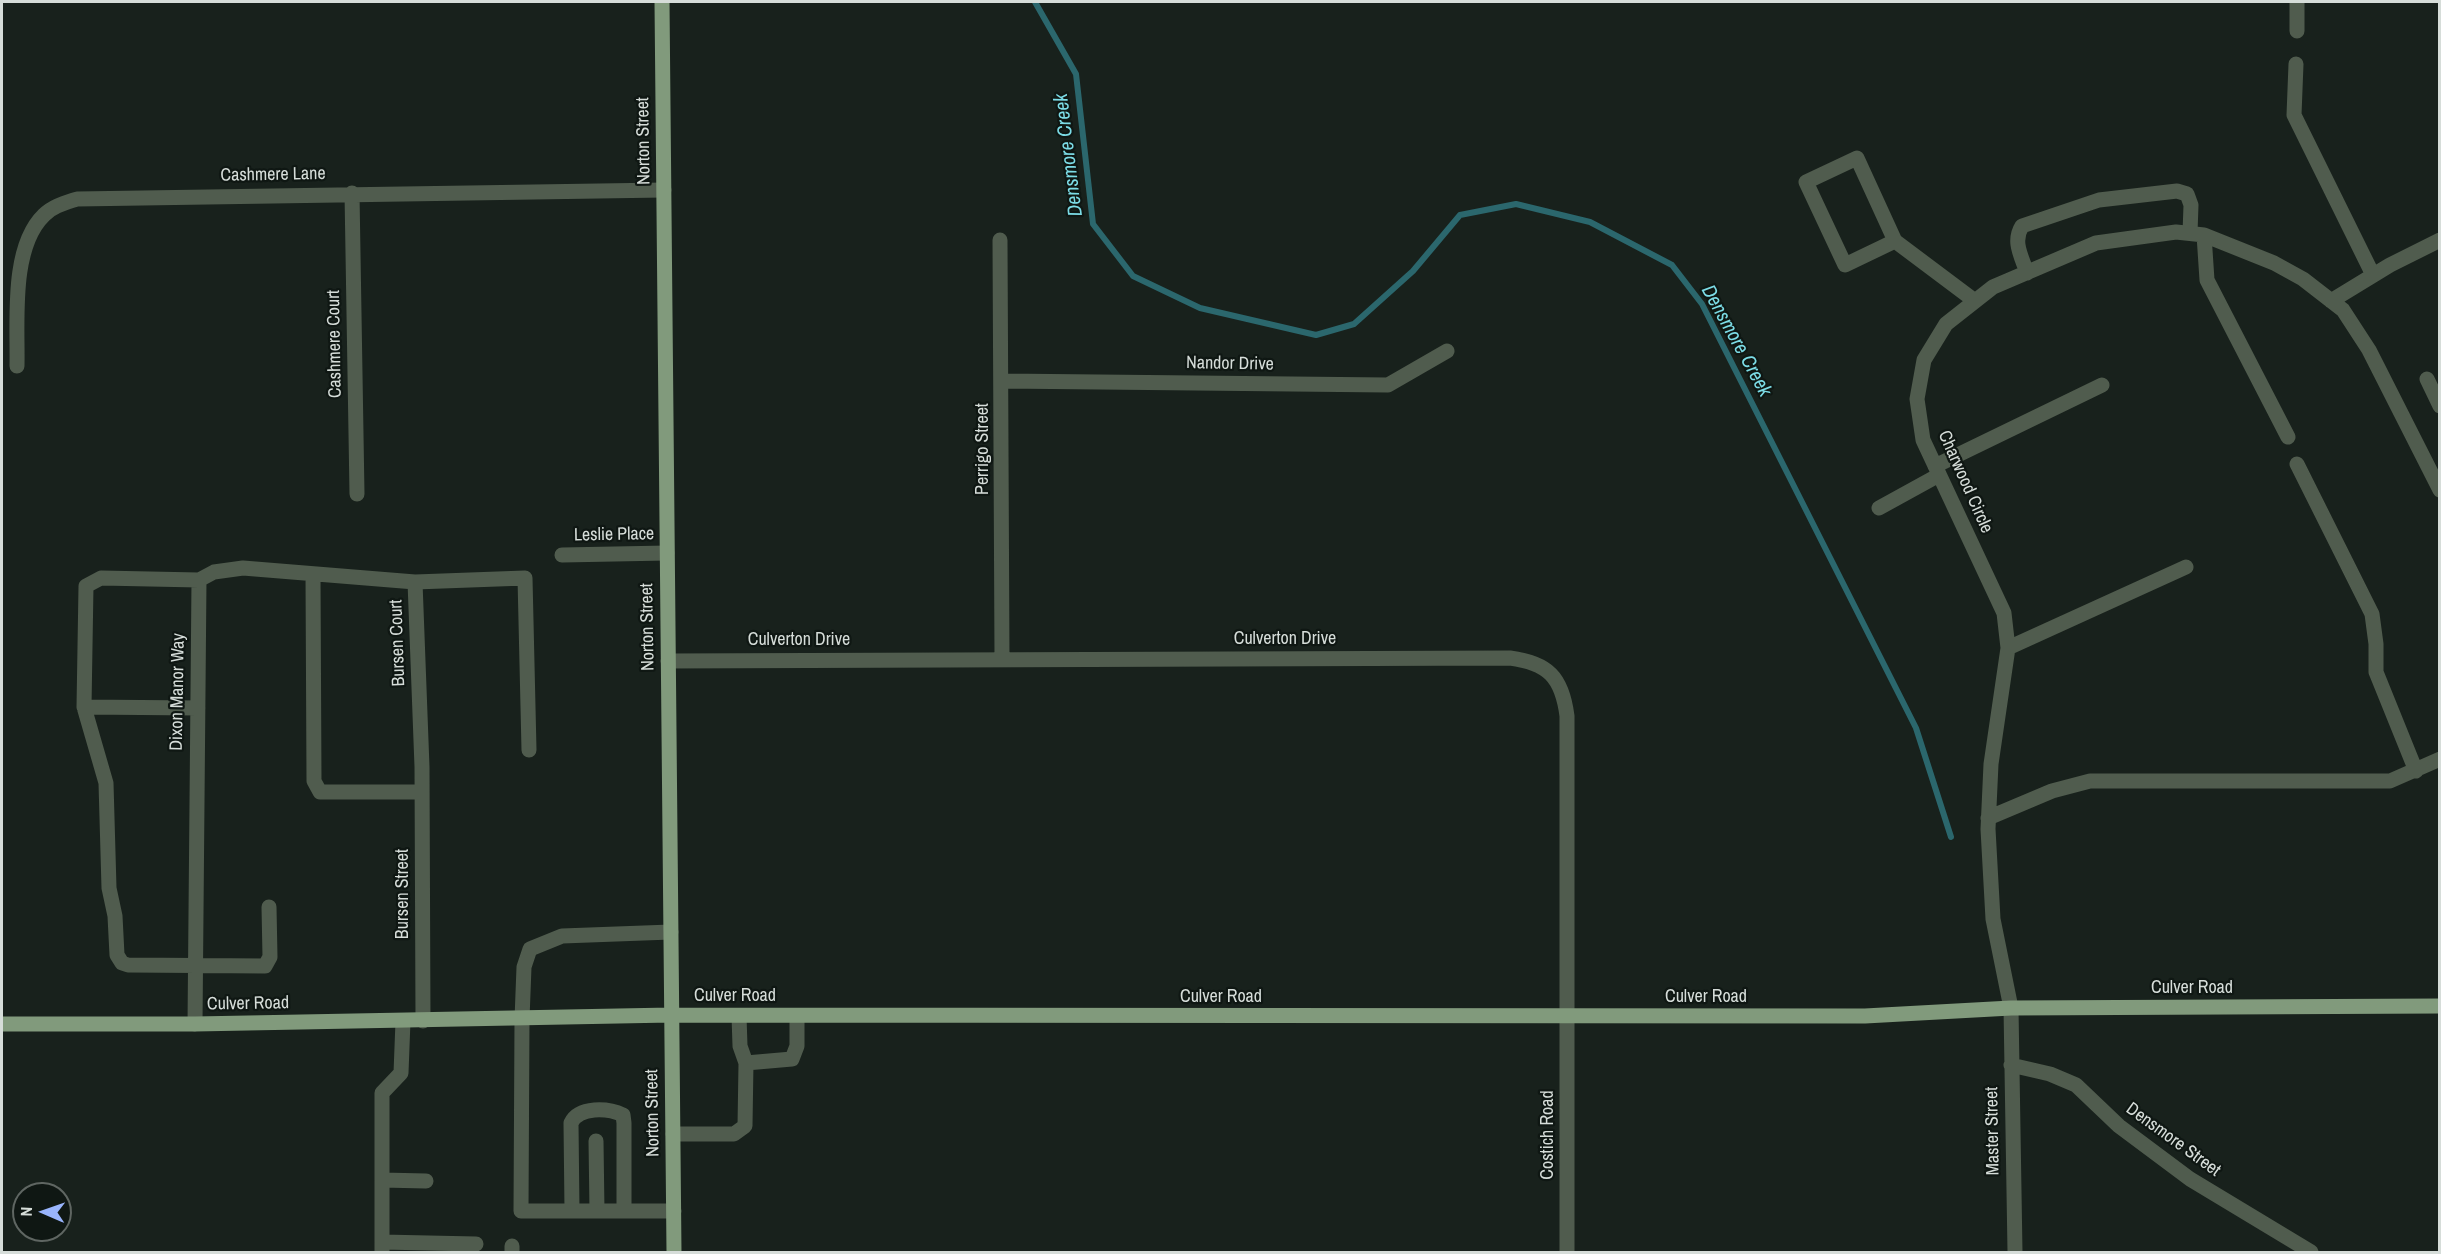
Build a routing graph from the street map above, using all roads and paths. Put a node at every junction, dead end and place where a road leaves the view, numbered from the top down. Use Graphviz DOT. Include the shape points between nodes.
graph roads {
  1 [pos="662,2"];
  2 [pos="2297,2"];
  3 [pos="2297,31"];
  4 [pos="2296,64"];
  5 [pos="664,190"];
  6 [pos="352,193"];
  7 [pos="2197,234"];
  8 [pos="1000,240"];
  9 [pos="2439,240"];
  10 [pos="1895,241"];
  11 [pos="2027,273"];
  12 [pos="2373,276"];
  13 [pos="1975,301"];
  14 [pos="2331,301"];
  15 [pos="1448,351"];
  16 [pos="17,366"];
  17 [pos="2427,379"];
  18 [pos="1003,381"];
  19 [pos="2102,385"];
  20 [pos="2439,406"];
  21 [pos="2288,437"];
  22 [pos="2297,464"];
  23 [pos="1937,471"];
  24 [pos="2438,481"];
  25 [pos="357,494"];
  26 [pos="1879,508"];
  27 [pos="667,553"];
  28 [pos="562,555"];
  29 [pos="2186,567"];
  30 [pos="313,575"];
  31 [pos="199,580"];
  32 [pos="416,582"];
  33 [pos="2008,648"];
  34 [pos="1002,658"];
  35 [pos="668,661"];
  36 [pos="84,706"];
  37 [pos="198,708"];
  38 [pos="529,750"];
  39 [pos="2439,759"];
  40 [pos="422,767"];
  41 [pos="2416,771"];
  42 [pos="422,792"];
  43 [pos="1988,818"];
  44 [pos="269,907"];
  45 [pos="671,932"];
  46 [pos="195,967"];
  47 [pos="2439,1006"];
  48 [pos="2011,1008"];
  49 [pos="671,1015"];
  50 [pos="739,1016"];
  51 [pos="797,1016"];
  52 [pos="1567,1017"];
  53 [pos="522,1019"];
  54 [pos="403,1021"];
  55 [pos="423,1021"];
  56 [pos="2,1024"];
  57 [pos="195,1024"];
  58 [pos="746,1063"];
  59 [pos="2012,1065"];
  60 [pos="673,1134"];
  61 [pos="596,1141"];
  62 [pos="382,1180"];
  63 [pos="426,1181"];
  64 [pos="572,1211"];
  65 [pos="597,1211"];
  66 [pos="624,1211"];
  67 [pos="674,1211"];
  68 [pos="476,1244"];
  69 [pos="382,1247"];
  70 [pos="674,1252"];
  71 [pos="1567,1252"];
  72 [pos="2015,1252"];
  73 [pos="2311,1252"];
  1 -- 5 [label="main road, Norton Street"];
  2 -- 3 [label="street"];
  4 -- 12 [label="street" via="2294,115"];
  5 -- 6 [label="street, Cashmere Lane"];
  5 -- 27 [label="main road, Norton Street"];
  6 -- 16 [label="street, Cashmere Lane" via="77,199 59,205 34,228 20,268"];
  6 -- 25 [label="street, Cashmere Court"];
  7 -- 11 [label="street, Charwood Circle" via="2166,233 2096,243"];
  7 -- 11 [label="street" via="2187,194 2177,191 2099,200 2022,226 2016,235"];
  7 -- 14 [label="street, Charwood Circle" via="2274,263"];
  7 -- 21 [label="street" via="2207,280"];
  8 -- 18 [label="street, Perrigo Street"];
  9 -- 12 [label="street"];
  10 -- 10 [label="street" via="1857,158 1806,182 1845,265"];
  10 -- 13 [label="street"];
  11 -- 13 [label="street, Charwood Circle" via="1993,287"];
  12 -- 14 [label="street"];
  13 -- 23 [label="street, Charwood Circle" via="1946,324 1924,360 1917,399 1923,440"];
  14 -- 24 [label="street, Charwood Circle" via="2343,310 2369,350"];
  15 -- 18 [label="street, Nandor Drive" via="1388,385"];
  17 -- 20 [label="street"];
  18 -- 34 [label="street, Perrigo Street"];
  19 -- 23 [label="street"];
  22 -- 41 [label="street" via="2372,614 2376,672"];
  23 -- 26 [label="street"];
  23 -- 33 [label="street, Charwood Circle" via="2004,613"];
  27 -- 28 [label="street, Leslie Place"];
  27 -- 35 [label="main road, Norton Street"];
  29 -- 33 [label="street"];
  30 -- 31 [label="street" via="243,568 214,572"];
  30 -- 32 [label="street"];
  30 -- 42 [label="street" via="314,781 320,792"];
  31 -- 36 [label="street" via="100,578 86,586"];
  31 -- 37 [label="street, Dixon Manor Way"];
  32 -- 38 [label="street, Bursen Court" via="525,578"];
  32 -- 40 [label="street, Bursen Court"];
  33 -- 43 [label="street, Charwood Circle" via="1991,764"];
  34 -- 35 [label="street, Culverton Drive"];
  34 -- 52 [label="street, Culverton Drive" via="1510,658 1537,663 1561,688 1567,716"];
  35 -- 45 [label="main road, Norton Street"];
  36 -- 37 [label="street"];
  36 -- 46 [label="street" via="106,783 109,888 117,955 128,965"];
  37 -- 46 [label="street, Dixon Manor Way"];
  39 -- 41 [label="street"];
  40 -- 42 [label="street, Bursen Street"];
  41 -- 43 [label="street" via="2390,781 2090,781 2052,791"];
  42 -- 55 [label="street, Bursen Street"];
  43 -- 48 [label="street, Charwood Circle" via="1993,919"];
  44 -- 46 [label="street" via="270,957 265,966"];
  45 -- 49 [label="main road, Norton Street"];
  45 -- 53 [label="street" via="562,936 530,949 524,967"];
  46 -- 57 [label="street, Dixon Manor Way"];
  47 -- 48 [label="main road, Culver Road"];
  48 -- 52 [label="main road, Culver Road" via="1865,1016"];
  48 -- 59 [label="street, Master Street"];
  49 -- 50 [label="main road, Culver Road"];
  49 -- 53 [label="main road, Culver Road"];
  49 -- 60 [label="main road, Norton Street"];
  50 -- 51 [label="main road, Culver Road"];
  50 -- 58 [label="street" via="740,1046"];
  51 -- 52 [label="main road, Culver Road"];
  51 -- 58 [label="street" via="797,1046 792,1059"];
  52 -- 71 [label="street, Costich Road"];
  53 -- 55 [label="main road, Culver Road"];
  53 -- 64 [label="street" via="520,1211"];
  54 -- 55 [label="main road, Culver Road"];
  54 -- 57 [label="main road, Culver Road"];
  54 -- 62 [label="street" via="401,1072 382,1093"];
  56 -- 57 [label="main road, Culver Road"];
  58 -- 60 [label="street" via="745,1126 740,1132"];
  59 -- 72 [label="street, Master Street"];
  59 -- 73 [label="street, Densmore Street" via="2076,1085 2119,1126 2190,1179"];
  60 -- 67 [label="main road, Norton Street"];
  61 -- 65 [label="street"];
  62 -- 63 [label="street"];
  62 -- 69 [label="street"];
  64 -- 65 [label="street"];
  64 -- 66 [label="street" via="571,1123 582,1111 614,1111 623,1115"];
  65 -- 66 [label="street"];
  66 -- 67 [label="street"];
  67 -- 70 [label="main road, Norton Street"];
  68 -- 69 [label="street"];
}
